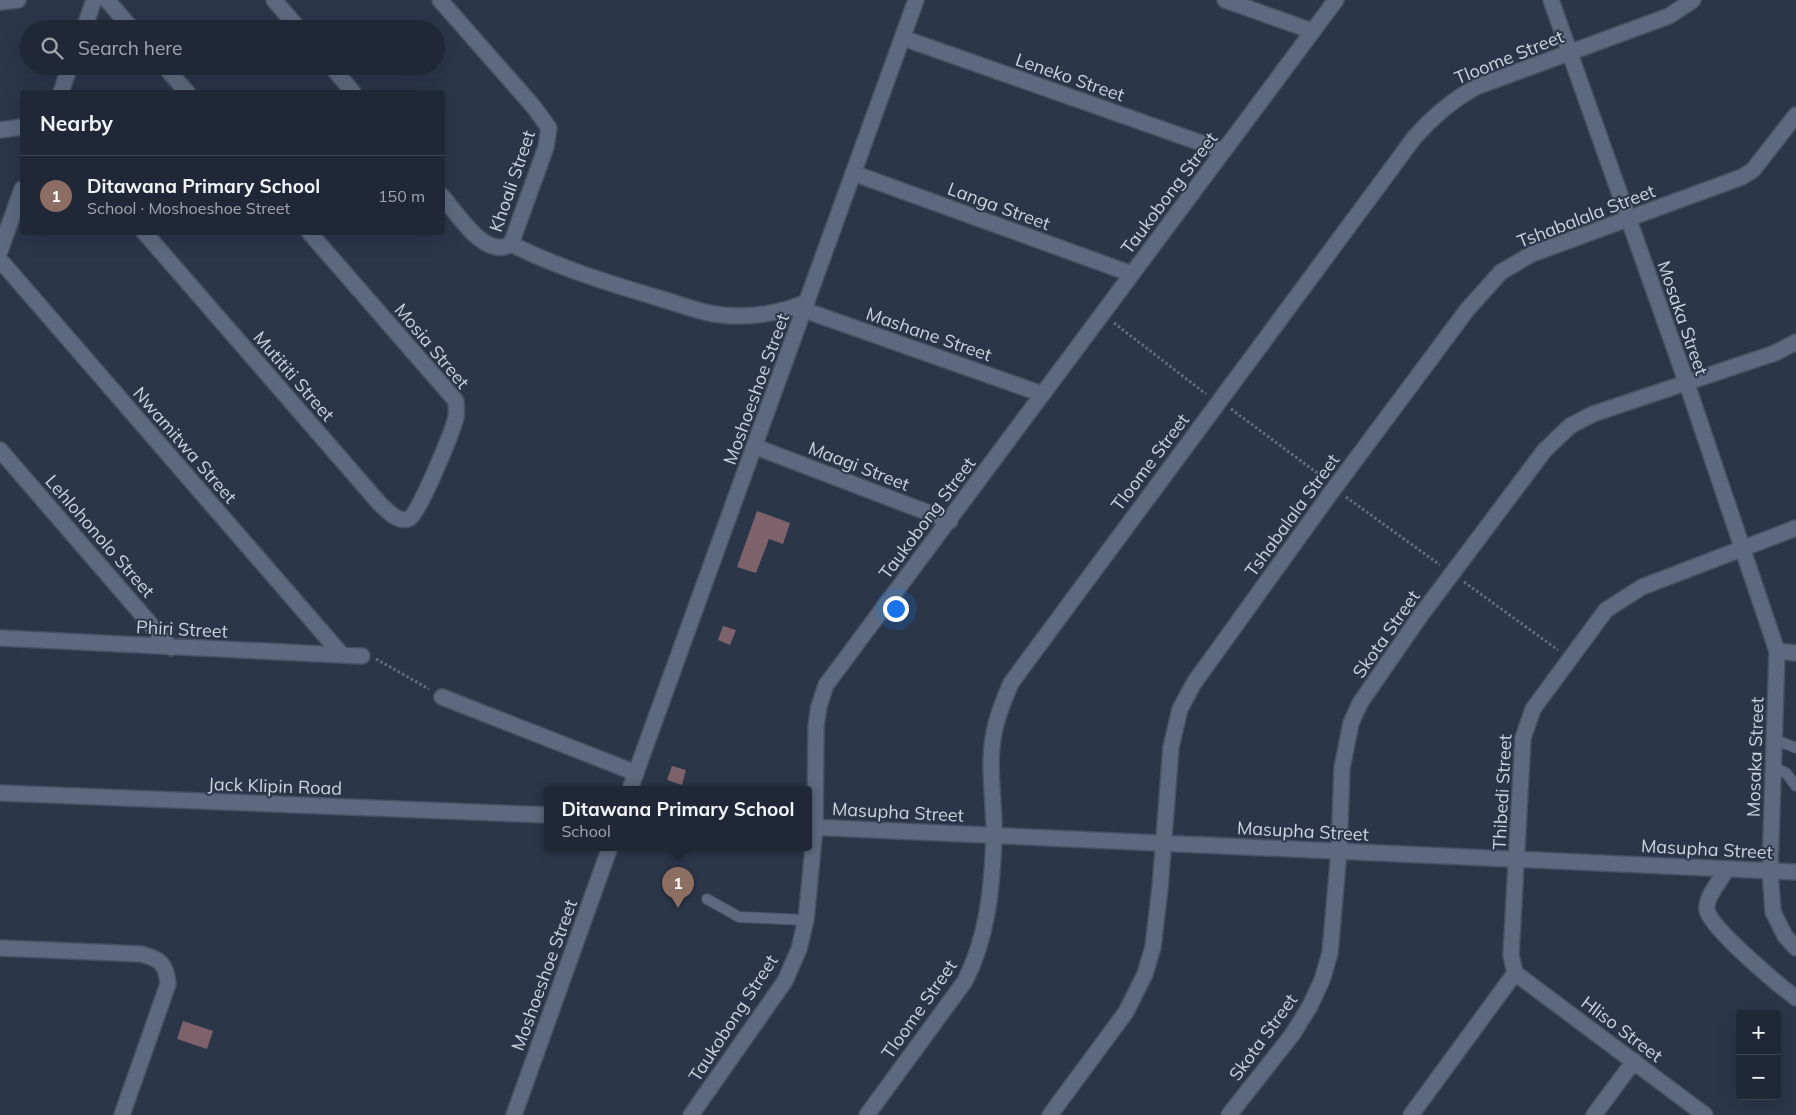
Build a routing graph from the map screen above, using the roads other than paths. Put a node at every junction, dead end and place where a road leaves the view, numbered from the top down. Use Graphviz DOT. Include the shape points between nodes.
graph roads {
  1 [pos="18,0"];
  2 [pos="94,0"];
  3 [pos="107,0"];
  4 [pos="274,0"];
  5 [pos="440,0"];
  6 [pos="916,0"];
  7 [pos="1225,0"];
  8 [pos="1336,0"];
  9 [pos="1551,0"];
  10 [pos="1693,0"];
  11 [pos="0,2"];
  12 [pos="87,20"];
  13 [pos="124,20"];
  14 [pos="291,20"];
  15 [pos="1312,32"];
  16 [pos="903,38"];
  17 [pos="1569,52"];
  18 [pos="67,75"];
  19 [pos="172,75"];
  20 [pos="339,75"];
  21 [pos="62,90"];
  22 [pos="185,90"];
  23 [pos="352,90"];
  24 [pos="1796,115"];
  25 [pos="20,127"];
  26 [pos="0,130"];
  27 [pos="1224,151"];
  28 [pos="853,173"];
  29 [pos="20,195"];
  30 [pos="445,199"];
  31 [pos="1628,218"];
  32 [pos="147,235"];
  33 [pos="312,235"];
  34 [pos="512,244"];
  35 [pos="0,251"];
  36 [pos="0,260"];
  37 [pos="1132,274"];
  38 [pos="805,306"];
  39 [pos="1796,342"];
  40 [pos="1686,381"];
  41 [pos="1042,394"];
  42 [pos="756,447"];
  43 [pos="0,450"];
  44 [pos="421,503"];
  45 [pos="950,521"];
  46 [pos="1796,528"];
  47 [pos="1741,549"];
  48 [pos="0,638"];
  49 [pos="171,648"];
  50 [pos="1776,651"];
  51 [pos="1796,653"];
  52 [pos="342,655"];
  53 [pos="362,656"];
  54 [pos="442,697"];
  55 [pos="1774,739"];
  56 [pos="1796,748"];
  57 [pos="1773,767"];
  58 [pos="636,773"];
  59 [pos="631,786"];
  60 [pos="1796,786"];
  61 [pos="0,793"];
  62 [pos="544,815"];
  63 [pos="812,827"];
  64 [pos="994,836"];
  65 [pos="1163,843"];
  66 [pos="609,851"];
  67 [pos="810,851"];
  68 [pos="1339,851"];
  69 [pos="1517,859"];
  70 [pos="1727,869"];
  71 [pos="1770,871"];
  72 [pos="1796,872"];
  73 [pos="707,899"];
  74 [pos="806,920"];
  75 [pos="0,948"];
  76 [pos="1796,948"];
  77 [pos="1515,973"];
  78 [pos="1796,998"];
  79 [pos="1634,1061"];
  80 [pos="122,1115"];
  81 [pos="514,1115"];
  82 [pos="691,1115"];
  83 [pos="867,1115"];
  84 [pos="1050,1115"];
  85 [pos="1229,1115"];
  86 [pos="1411,1115"];
  87 [pos="1594,1115"];
  88 [pos="1706,1115"];
  1 -- 11 [label="street"];
  2 -- 12 [label="street"];
  3 -- 13 [label="street"];
  4 -- 14 [label="street"];
  5 -- 34 [label="street, Khoali Street" via="534,106 549,128 546,147"];
  6 -- 16 [label="street, Moshoeshoe Street"];
  7 -- 15 [label="street"];
  8 -- 15 [label="street, Taukobong Street"];
  9 -- 17 [label="street, Mosaka Street"];
  10 -- 17 [label="street, Tloome Street" via="1669,16"];
  15 -- 27 [label="street, Taukobong Street"];
  16 -- 27 [label="street, Leneko Street"];
  16 -- 28 [label="street, Moshoeshoe Street"];
  17 -- 31 [label="street, Mosaka Street"];
  17 -- 64 [label="street, Tloome Street" via="1476,87 1454,100 1427,123 1059,615 1011,683 999,710 993,736"];
  18 -- 21 [label="street"];
  19 -- 22 [label="street"];
  20 -- 23 [label="street"];
  24 -- 31 [label="street, Tshabalala Street" via="1753,170 1742,177"];
  25 -- 26 [label="street"];
  27 -- 37 [label="street, Taukobong Street"];
  28 -- 37 [label="street, Langa Street"];
  28 -- 38 [label="street, Moshoeshoe Street"];
  29 -- 35 [label="street"];
  30 -- 34 [label="street, Khoali Street" via="490,247 502,248"];
  31 -- 40 [label="street, Mosaka Street"];
  31 -- 65 [label="street, Tshabalala Street" via="1547,247 1501,272 1467,310 1330,494 1194,683 1180,709 1171,747"];
  32 -- 44 [label="street, Mutititi Street" via="380,504 403,520 415,514"];
  33 -- 44 [label="street, Mosia Street" via="456,402 456,418"];
  34 -- 38 [label="street" via="543,259 634,291 712,314 769,314"];
  36 -- 52 [label="street, Nwamitwa Street"];
  37 -- 41 [label="street, Taukobong Street"];
  38 -- 41 [label="street, Mashane Street"];
  38 -- 42 [label="street, Moshoeshoe Street"];
  39 -- 40 [label="street, Skota Street" via="1775,353"];
  40 -- 47 [label="street, Mosaka Street"];
  40 -- 68 [label="street, Skota Street" via="1593,414 1570,426 1555,439 1422,615 1360,704 1351,723 1342,768"];
  41 -- 45 [label="street, Taukobong Street"];
  42 -- 45 [label="street, Maagi Street"];
  42 -- 58 [label="street, Moshoeshoe Street"];
  43 -- 49 [label="street, Lehlohonolo Street"];
  45 -- 63 [label="street, Taukobong Street" via="826,685 816,726"];
  46 -- 47 [label="street, Thibedi Street"];
  47 -- 50 [label="street, Mosaka Street"];
  47 -- 69 [label="street, Thibedi Street" via="1619,600 1606,610 1532,709 1522,738"];
  48 -- 49 [label="street, Phiri Street"];
  49 -- 52 [label="street, Phiri Street"];
  50 -- 51 [label="street"];
  50 -- 55 [label="street, Mosaka Street"];
  52 -- 53 [label="street, Phiri Street"];
  54 -- 58 [label="street"];
  55 -- 56 [label="lane"];
  55 -- 57 [label="street, Mosaka Street"];
  57 -- 60 [label="lane" via="1786,773"];
  57 -- 71 [label="street, Mosaka Street"];
  58 -- 59 [label="street, Moshoeshoe Street"];
  61 -- 62 [label="street, Jack Klipin Road"];
  63 -- 64 [label="street, Masupha Street"];
  64 -- 65 [label="street, Masupha Street"];
  64 -- 83 [label="street, Tloome Street" via="988,916 977,957 965,981"];
  65 -- 68 [label="street, Masupha Street"];
  65 -- 84 [label="street, Tshabalala Street" via="1153,947 1145,974 1126,1012"];
  66 -- 81 [label="street, Moshoeshoe Street"];
  67 -- 74 [label="street, Taukobong Street"];
  68 -- 69 [label="street, Masupha Street"];
  68 -- 85 [label="street, Skota Street" via="1330,953 1322,980 1292,1035"];
  69 -- 70 [label="street, Masupha Street"];
  69 -- 77 [label="street, Thibedi Street" via="1511,955"];
  70 -- 71 [label="street, Masupha Street"];
  70 -- 78 [label="street" via="1708,901 1708,915 1743,953"];
  71 -- 72 [label="street, Masupha Street"];
  71 -- 76 [label="street, Mosaka Street" via="1773,912 1785,936"];
  73 -- 74 [label="lane" via="739,918"];
  74 -- 82 [label="street, Taukobong Street" via="784,980"];
  75 -- 80 [label="street" via="141,954 157,958 163,965 168,984"];
  77 -- 79 [label="street, Hliso Street"];
  77 -- 86 [label="street"];
  79 -- 87 [label="street"];
  79 -- 88 [label="street, Hliso Street"];
}
